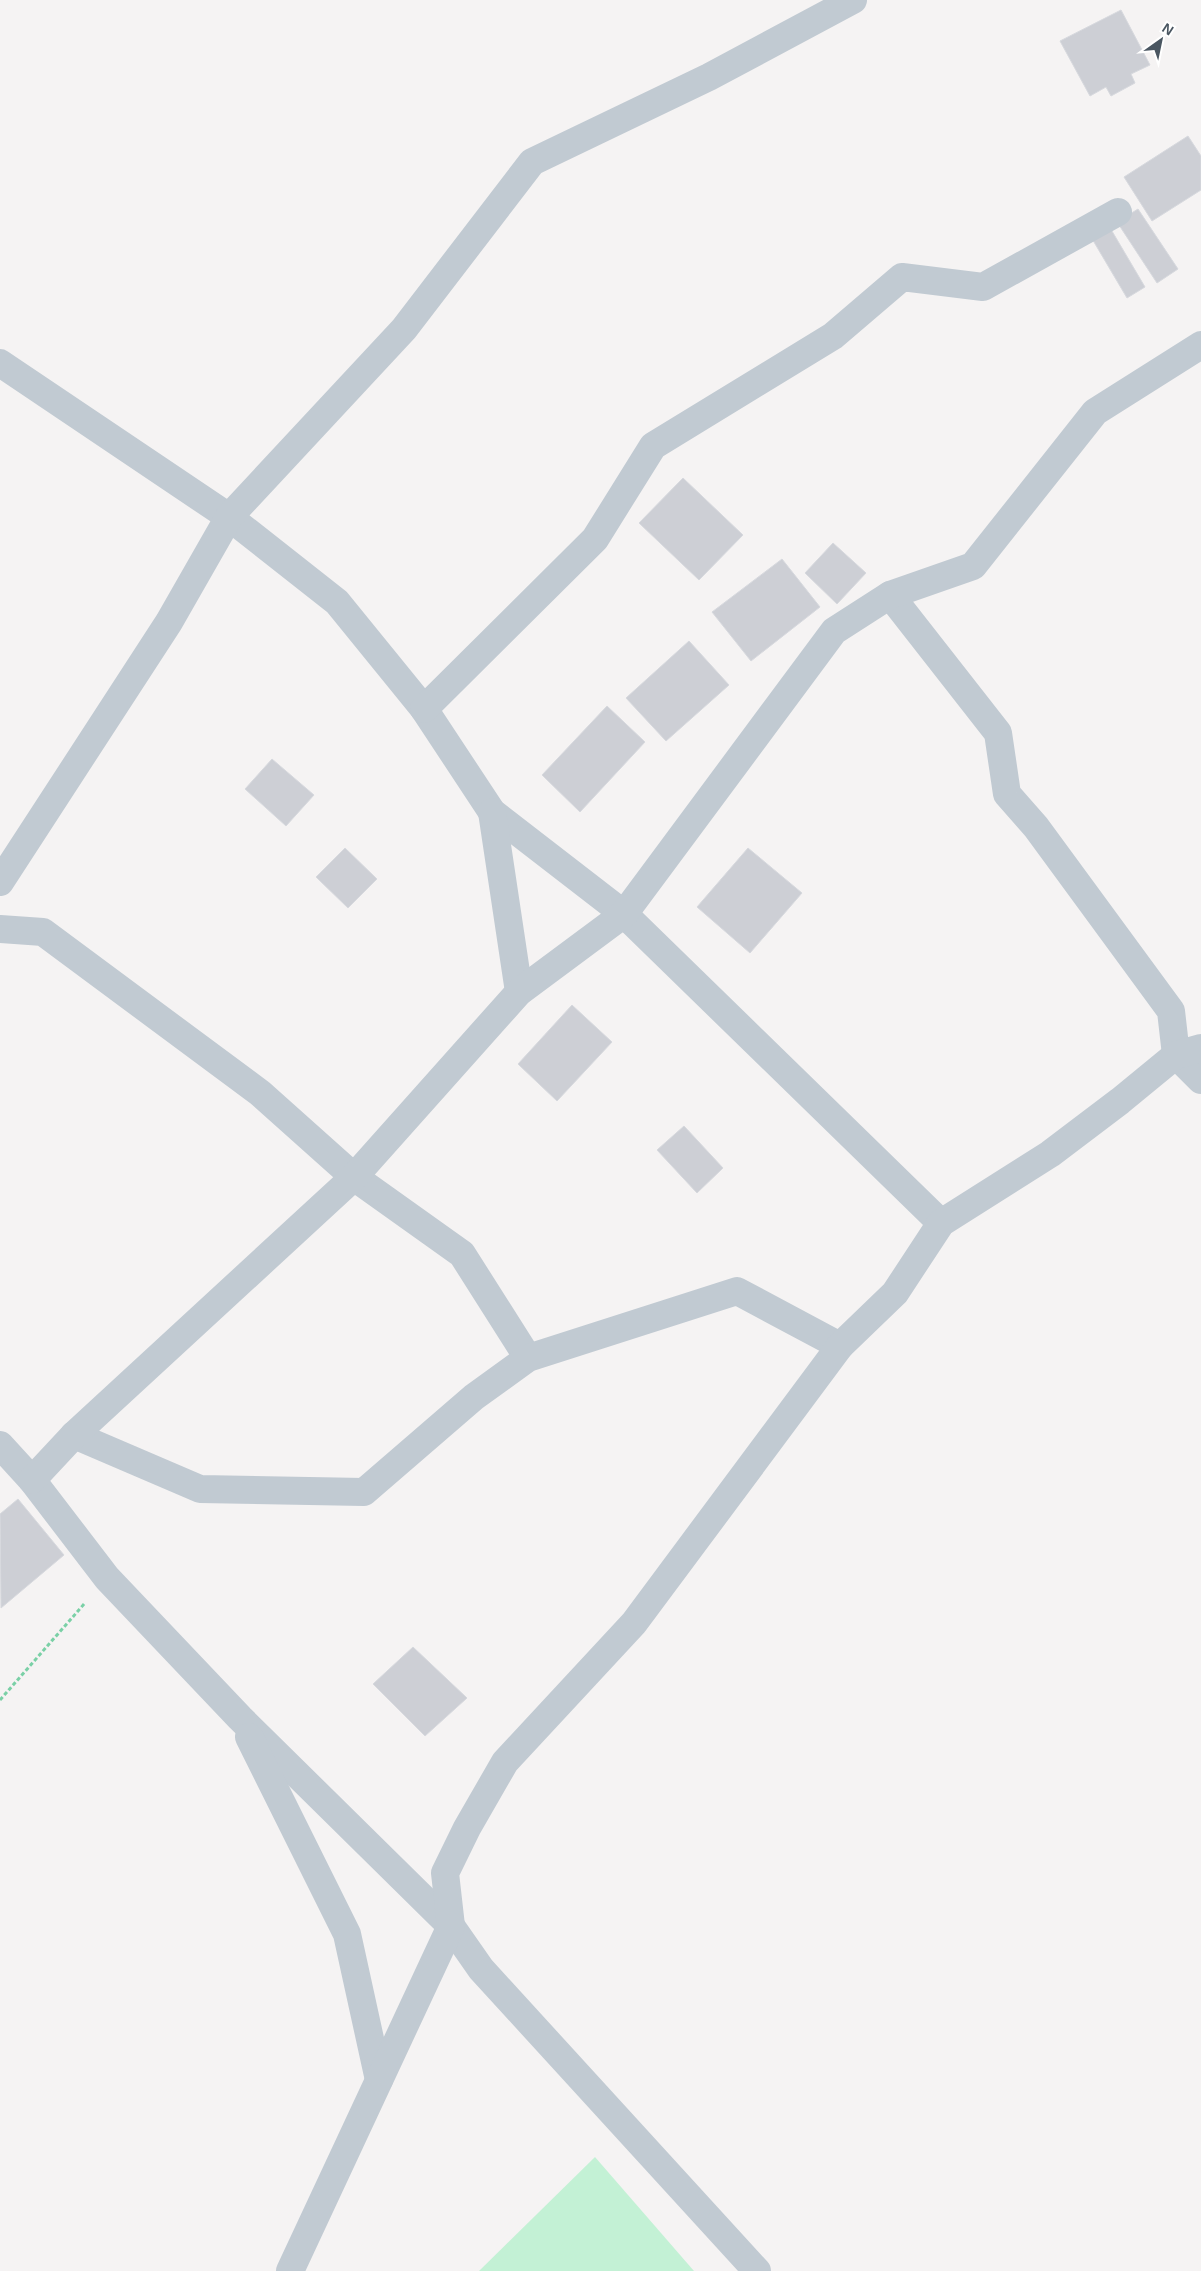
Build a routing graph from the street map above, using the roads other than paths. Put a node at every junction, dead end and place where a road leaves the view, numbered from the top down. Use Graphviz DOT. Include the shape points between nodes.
graph roads {
  1 [pos="853,0"];
  2 [pos="1118,212"];
  3 [pos="1201,344"];
  4 [pos="0,363"];
  5 [pos="229,517"];
  6 [pos="890,595"];
  7 [pos="424,709"];
  8 [pos="492,812"];
  9 [pos="0,882"];
  10 [pos="624,914"];
  11 [pos="0,929"];
  12 [pos="519,992"];
  13 [pos="1188,1051"];
  14 [pos="1201,1080"];
  15 [pos="354,1177"];
  16 [pos="941,1223"];
  17 [pos="840,1346"];
  18 [pos="528,1358"];
  19 [pos="74,1435"];
  20 [pos="0,1445"];
  21 [pos="32,1480"];
  22 [pos="240,1718"];
  23 [pos="451,1926"];
  24 [pos="379,2080"];
  25 [pos="290,2271"];
  26 [pos="757,2271"];
  1 -- 5 [label="street" via="708,77 532,162 404,329"];
  2 -- 7 [label="street" via="983,287 902,277 833,336 653,446 595,539"];
  3 -- 6 [label="street" via="1095,412 973,566"];
  4 -- 5 [label="street"];
  5 -- 7 [label="street" via="337,602"];
  5 -- 9 [label="street" via="169,622"];
  6 -- 10 [label="street" via="834,631"];
  6 -- 13 [label="street" via="998,733 1007,794 1036,827 1171,1012"];
  7 -- 8 [label="street"];
  8 -- 10 [label="street"];
  8 -- 12 [label="street"];
  10 -- 12 [label="street"];
  10 -- 16 [label="street"];
  11 -- 15 [label="street" via="43,932 260,1093"];
  12 -- 15 [label="street"];
  13 -- 14 [label="street"];
  13 -- 16 [label="street" via="1050,1154"];
  15 -- 18 [label="street" via="462,1254"];
  15 -- 19 [label="street"];
  16 -- 17 [label="street" via="895,1293"];
  17 -- 18 [label="street" via="737,1291"];
  17 -- 23 [label="street" via="634,1624 505,1762 466,1828 445,1873"];
  18 -- 19 [label="street" via="474,1397 364,1492 200,1489"];
  19 -- 21 [label="street"];
  20 -- 21 [label="street"];
  21 -- 22 [label="street" via="107,1578"];
  22 -- 23 [label="street"];
  22 -- 24 [label="street" via="347,1934"];
  23 -- 24 [label="street"];
  23 -- 26 [label="street" via="480,1969"];
  24 -- 25 [label="street"];
}
